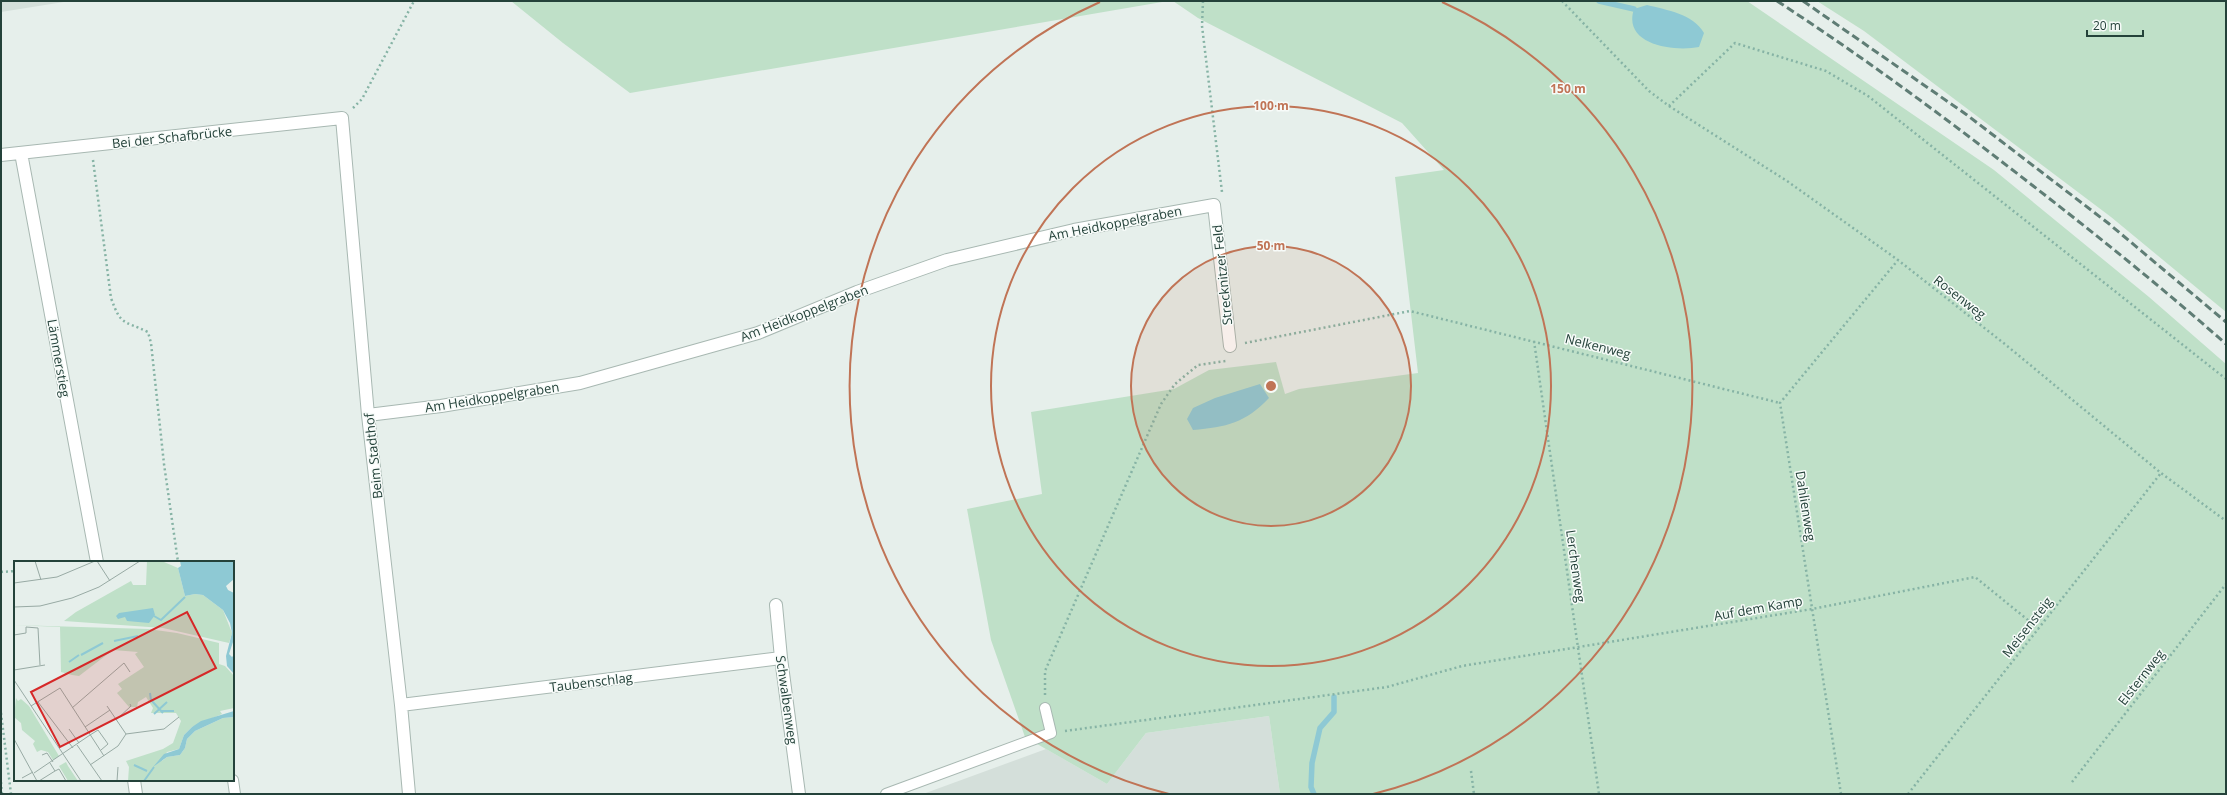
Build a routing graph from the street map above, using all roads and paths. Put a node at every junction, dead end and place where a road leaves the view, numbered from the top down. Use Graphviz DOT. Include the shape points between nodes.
graph roads {
  1 [pos="414,1"];
  2 [pos="1203,1"];
  3 [pos="1562,1"];
  4 [pos="1669,106"];
  5 [pos="342,118"];
  6 [pos="91,146"];
  7 [pos="21,153"];
  8 [pos="1,155"];
  9 [pos="1214,204"];
  10 [pos="1898,260"];
  11 [pos="1534,341"];
  12 [pos="1230,346"];
  13 [pos="2226,379"];
  14 [pos="1780,402"];
  15 [pos="368,415"];
  16 [pos="2161,473"];
  17 [pos="2226,521"];
  18 [pos="97,561"];
  19 [pos="178,561"];
  20 [pos="14,571"];
  21 [pos="1,572"];
  22 [pos="2226,584"];
  23 [pos="776,605"];
  24 [pos="1812,609"];
  25 [pos="2039,629"];
  26 [pos="1578,648"];
  27 [pos="781,658"];
  28 [pos="401,705"];
  29 [pos="1044,708"];
  30 [pos="1,713"];
  31 [pos="1051,733"];
  32 [pos="1471,771"];
  33 [pos="134,781"];
  34 [pos="233,781"];
  35 [pos="1,782"];
  36 [pos="2072,782"];
  37 [pos="2,794"];
  38 [pos="11,794"];
  39 [pos="136,794"];
  40 [pos="235,794"];
  41 [pos="409,794"];
  42 [pos="799,794"];
  43 [pos="886,794"];
  44 [pos="1474,794"];
  45 [pos="1599,794"];
  46 [pos="1841,794"];
  47 [pos="1908,794"];
  1 -- 5 [label="path" via="362,99"];
  2 -- 9 [label="path" via="1202,26 1222,199"];
  3 -- 4 [label="path, Rosenweg" via="1648,91"];
  4 -- 10 [label="path, Rosenweg" via="1787,181"];
  4 -- 13 [label="path" via="1735,43 1826,71 1868,96"];
  5 -- 6 [label="street, Bei der Schafbrücke"];
  5 -- 15 [label="street, Beim Stadthof"];
  6 -- 7 [label="street, Bei der Schafbrücke"];
  6 -- 19 [label="path" via="111,298 117,316 131,327 148,332 151,343"];
  7 -- 8 [label="street, Bei der Schafbrücke"];
  7 -- 18 [label="street, Lämmerstieg"];
  9 -- 12 [label="street, Strecknitzer Feld"];
  9 -- 15 [label="street, Am Heidkoppelgraben" via="1074,230 947,260 857,292 758,333 580,383"];
  10 -- 14 [label="path"];
  10 -- 16 [label="path, Rosenweg"];
  11 -- 12 [label="path, Nelkenweg" via="1410,311"];
  11 -- 14 [label="path, Nelkenweg"];
  11 -- 26 [label="path, Lerchenweg"];
  12 -- 29 [label="path" via="1228,361 1198,366 1175,384 1161,404 1045,671"];
  14 -- 24 [label="path, Dahlienweg"];
  15 -- 28 [label="street, Beim Stadthof"];
  16 -- 17 [label="path, Rosenweg"];
  16 -- 25 [label="path, Meisensteig"];
  20 -- 21 [label="path"];
  22 -- 36 [label="path, Elsternweg"];
  23 -- 27 [label="street, Schwalbenweg"];
  24 -- 25 [label="path, Auf dem Kamp" via="1975,577"];
  24 -- 26 [label="path, Auf dem Kamp"];
  24 -- 46 [label="path, Dahlienweg"];
  25 -- 47 [label="path, Meisensteig"];
  26 -- 31 [label="path, Auf dem Kamp" via="1462,666 1387,687"];
  26 -- 45 [label="path, Lerchenweg"];
  27 -- 28 [label="street, Taubenschlag"];
  27 -- 42 [label="street, Schwalbenweg"];
  28 -- 41 [label="street, Beim Stadthof"];
  29 -- 31 [label="lane"];
  30 -- 38 [label="path"];
  31 -- 43 [label="lane"];
  32 -- 44 [label="path"];
  33 -- 39 [label="street"];
  34 -- 40 [label="lane"];
  35 -- 37 [label="path"];
}
